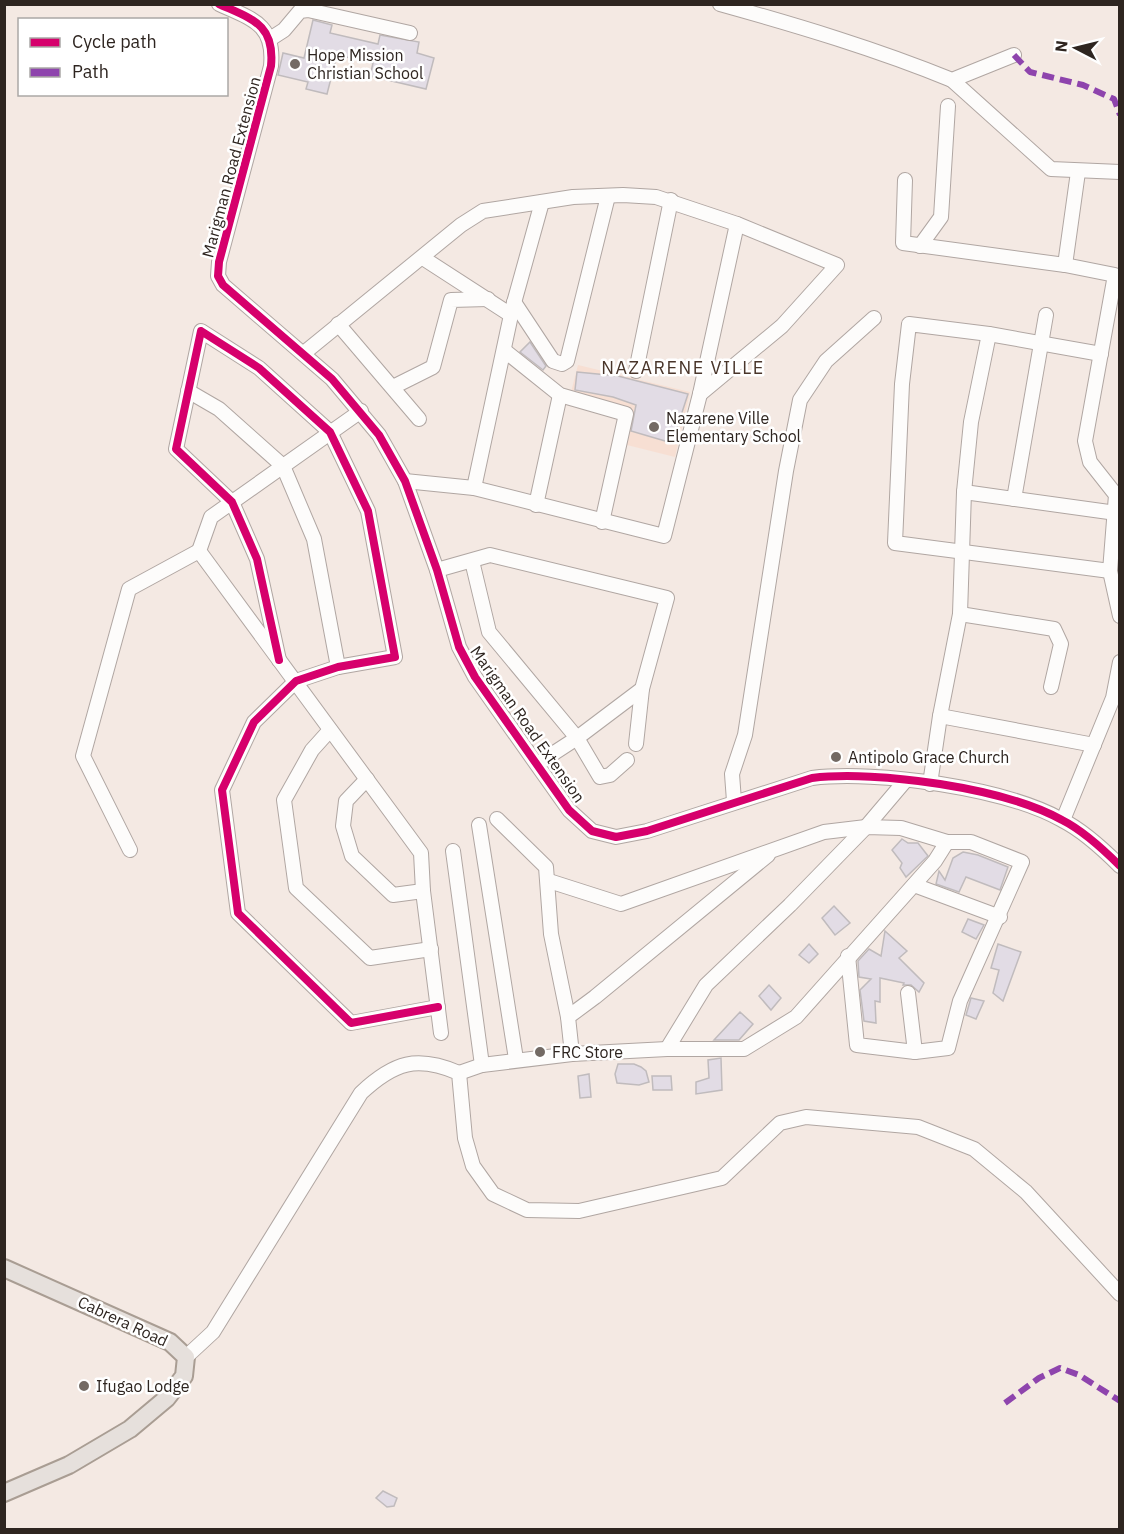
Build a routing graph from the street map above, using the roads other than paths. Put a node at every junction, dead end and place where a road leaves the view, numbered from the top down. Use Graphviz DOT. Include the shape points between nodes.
graph roads {
  1 [pos="219,4"];
  2 [pos="720,4"];
  3 [pos="410,33"];
  4 [pos="270,39"];
  5 [pos="1014,55"];
  6 [pos="952,80"];
  7 [pos="948,106"];
  8 [pos="1078,172"];
  9 [pos="1119,172"];
  10 [pos="905,180"];
  11 [pos="608,196"];
  12 [pos="671,200"];
  13 [pos="542,202"];
  14 [pos="737,224"];
  15 [pos="920,246"];
  16 [pos="423,258"];
  17 [pos="1065,265"];
  18 [pos="488,299"];
  19 [pos="512,308"];
  20 [pos="1046,315"];
  21 [pos="874,318"];
  22 [pos="338,324"];
  23 [pos="989,334"];
  24 [pos="1041,343"];
  25 [pos="505,351"];
  26 [pos="304,353"];
  27 [pos="1101,354"];
  28 [pos="636,371"];
  29 [pos="393,387"];
  30 [pos="189,391"];
  31 [pos="700,394"];
  32 [pos="560,395"];
  33 [pos="361,411"];
  34 [pos="419,419"];
  35 [pos="330,432"];
  36 [pos="283,466"];
  37 [pos="405,481"];
  38 [pos="474,488"];
  39 [pos="964,492"];
  40 [pos="1014,499"];
  41 [pos="232,502"];
  42 [pos="536,505"];
  43 [pos="1116,513"];
  44 [pos="602,522"];
  45 [pos="199,551"];
  46 [pos="964,551"];
  47 [pos="472,561"];
  48 [pos="437,570"];
  49 [pos="1110,571"];
  50 [pos="960,614"];
  51 [pos="1119,616"];
  52 [pos="279,660"];
  53 [pos="1119,662"];
  54 [pos="338,668"];
  55 [pos="296,681"];
  56 [pos="1051,687"];
  57 [pos="642,689"];
  58 [pos="940,716"];
  59 [pos="330,730"];
  60 [pos="577,738"];
  61 [pos="636,744"];
  62 [pos="1094,745"];
  63 [pos="627,760"];
  64 [pos="537,764"];
  65 [pos="367,779"];
  66 [pos="905,781"];
  67 [pos="930,784"];
  68 [pos="734,801"];
  69 [pos="497,819"];
  70 [pos="1063,820"];
  71 [pos="479,825"];
  72 [pos="866,827"];
  73 [pos="947,842"];
  74 [pos="778,847"];
  75 [pos="130,850"];
  76 [pos="453,850"];
  77 [pos="1119,866"];
  78 [pos="549,881"];
  79 [pos="914,885"];
  80 [pos="423,891"];
  81 [pos="999,917"];
  82 [pos="431,949"];
  83 [pos="848,956"];
  84 [pos="908,993"];
  85 [pos="438,1006"];
  86 [pos="568,1017"];
  87 [pos="441,1033"];
  88 [pos="667,1049"];
  89 [pos="915,1052"];
  90 [pos="573,1054"];
  91 [pos="516,1059"];
  92 [pos="482,1065"];
  93 [pos="459,1073"];
  94 [pos="4,1268"];
  95 [pos="1119,1294"];
  96 [pos="186,1357"];
  97 [pos="4,1493"];
  1 -- 4 [label="street" via="254,20"];
  2 -- 6 [label="street" via="884,52"];
  3 -- 4 [label="street" via="308,10 300,11"];
  4 -- 26 [label="street, Marigman Road Extension" via="272,66 218,276 223,285"];
  5 -- 6 [label="street"];
  6 -- 8 [label="street" via="1052,169"];
  7 -- 15 [label="street" via="941,216"];
  8 -- 9 [label="street"];
  8 -- 17 [label="street"];
  10 -- 15 [label="street" via="903,243"];
  11 -- 12 [label="street"];
  11 -- 13 [label="street"];
  11 -- 19 [label="street" via="567,361 553,361"];
  12 -- 14 [label="street"];
  12 -- 28 [label="street"];
  13 -- 16 [label="street" via="483,211 460,225"];
  13 -- 19 [label="street"];
  14 -- 31 [label="street"];
  14 -- 31 [label="street" via="837,264 782,326"];
  15 -- 17 [label="street"];
  16 -- 18 [label="street"];
  16 -- 22 [label="street"];
  17 -- 27 [label="street" via="1115,275"];
  18 -- 19 [label="street"];
  18 -- 29 [label="street" via="451,300 434,367"];
  19 -- 25 [label="street"];
  20 -- 24 [label="street"];
  21 -- 68 [label="street" via="826,361 797,408 745,735 732,774"];
  22 -- 26 [label="street"];
  22 -- 29 [label="street"];
  23 -- 24 [label="street"];
  23 -- 39 [label="street" via="971,422"];
  23 -- 46 [label="street" via="909,324 902,384 895,543"];
  24 -- 27 [label="street"];
  24 -- 40 [label="street"];
  25 -- 32 [label="street"];
  25 -- 38 [label="street"];
  26 -- 33 [label="street, Marigman Road Extension"];
  27 -- 43 [label="street" via="1085,441 1090,462 1116,495"];
  29 -- 34 [label="street"];
  30 -- 35 [label="street" via="201,331 259,368"];
  30 -- 36 [label="street" via="219,409"];
  30 -- 41 [label="street" via="176,449"];
  31 -- 44 [label="street" via="664,536"];
  32 -- 42 [label="street"];
  32 -- 44 [label="street" via="626,414"];
  33 -- 35 [label="street"];
  33 -- 37 [label="street, Marigman Road Extension"];
  35 -- 36 [label="street"];
  35 -- 54 [label="street" via="368,511 395,657"];
  36 -- 41 [label="street"];
  36 -- 54 [label="street" via="314,539"];
  37 -- 38 [label="street"];
  37 -- 48 [label="street, Marigman Road Extension"];
  38 -- 42 [label="street"];
  39 -- 40 [label="street"];
  39 -- 46 [label="street"];
  40 -- 43 [label="street"];
  41 -- 45 [label="street" via="211,518"];
  41 -- 52 [label="street" via="257,559"];
  42 -- 44 [label="street"];
  43 -- 49 [label="street"];
  45 -- 52 [label="street"];
  45 -- 75 [label="street" via="129,589 83,756"];
  46 -- 49 [label="street"];
  46 -- 50 [label="street"];
  47 -- 48 [label="street"];
  47 -- 57 [label="street" via="490,555 667,598"];
  47 -- 60 [label="street" via="489,632"];
  48 -- 64 [label="street, Marigman Road Extension" via="459,647 475,677"];
  49 -- 51 [label="street"];
  50 -- 56 [label="street" via="1054,629 1061,644"];
  50 -- 58 [label="street"];
  52 -- 55 [label="street"];
  53 -- 62 [label="street" via="1113,698"];
  54 -- 55 [label="street"];
  55 -- 59 [label="street"];
  55 -- 85 [label="street" via="254,722 222,790 238,913 351,1023"];
  57 -- 60 [label="street"];
  57 -- 61 [label="street"];
  58 -- 62 [label="street"];
  58 -- 67 [label="street"];
  59 -- 65 [label="street"];
  59 -- 82 [label="street" via="312,750 284,800 296,888 370,957"];
  60 -- 63 [label="street" via="600,777 610,775"];
  60 -- 64 [label="street"];
  62 -- 70 [label="street"];
  64 -- 68 [label="street, Marigman Road Extension" via="570,810 592,831 616,837 647,831"];
  65 -- 80 [label="street" via="422,853"];
  65 -- 80 [label="street" via="346,801 343,826 352,856 393,895"];
  66 -- 67 [label="street, Marigman Road Extension"];
  66 -- 68 [label="street, Marigman Road Extension" via="840,775 812,778"];
  66 -- 72 [label="street"];
  67 -- 70 [label="street, Marigman Road Extension" via="1005,796"];
  69 -- 78 [label="street" via="546,867"];
  70 -- 77 [label="street, Marigman Road Extension"];
  71 -- 91 [label="street"];
  72 -- 73 [label="street" via="901,828"];
  72 -- 74 [label="street" via="824,832"];
  72 -- 88 [label="street" via="706,985"];
  73 -- 79 [label="street"];
  73 -- 81 [label="street" via="971,842 1022,862"];
  74 -- 78 [label="street" via="621,904"];
  74 -- 86 [label="street"];
  76 -- 92 [label="street"];
  78 -- 86 [label="street" via="551,934"];
  79 -- 81 [label="street"];
  79 -- 83 [label="street"];
  80 -- 82 [label="street"];
  81 -- 89 [label="street" via="960,1001 948,1048"];
  82 -- 85 [label="street"];
  83 -- 88 [label="street" via="796,1017 744,1049"];
  83 -- 89 [label="street" via="857,1045"];
  84 -- 89 [label="street"];
  85 -- 87 [label="street"];
  86 -- 90 [label="street"];
  88 -- 90 [label="street"];
  90 -- 91 [label="street"];
  91 -- 92 [label="street"];
  92 -- 93 [label="street"];
  93 -- 95 [label="street" via="465,1138 473,1166 493,1194 527,1210 579,1212 722,1178 780,1123 806,1117 918,1127 983,1156 1026,1192"];
  93 -- 96 [label="street" via="417,1062 391,1070 361,1093 213,1332"];
  94 -- 96 [label="main road, Cabrera Road" via="170,1342"];
  96 -- 97 [label="main road, Cabrera Road" via="184,1376 167,1398 130,1429 69,1465"];
}
